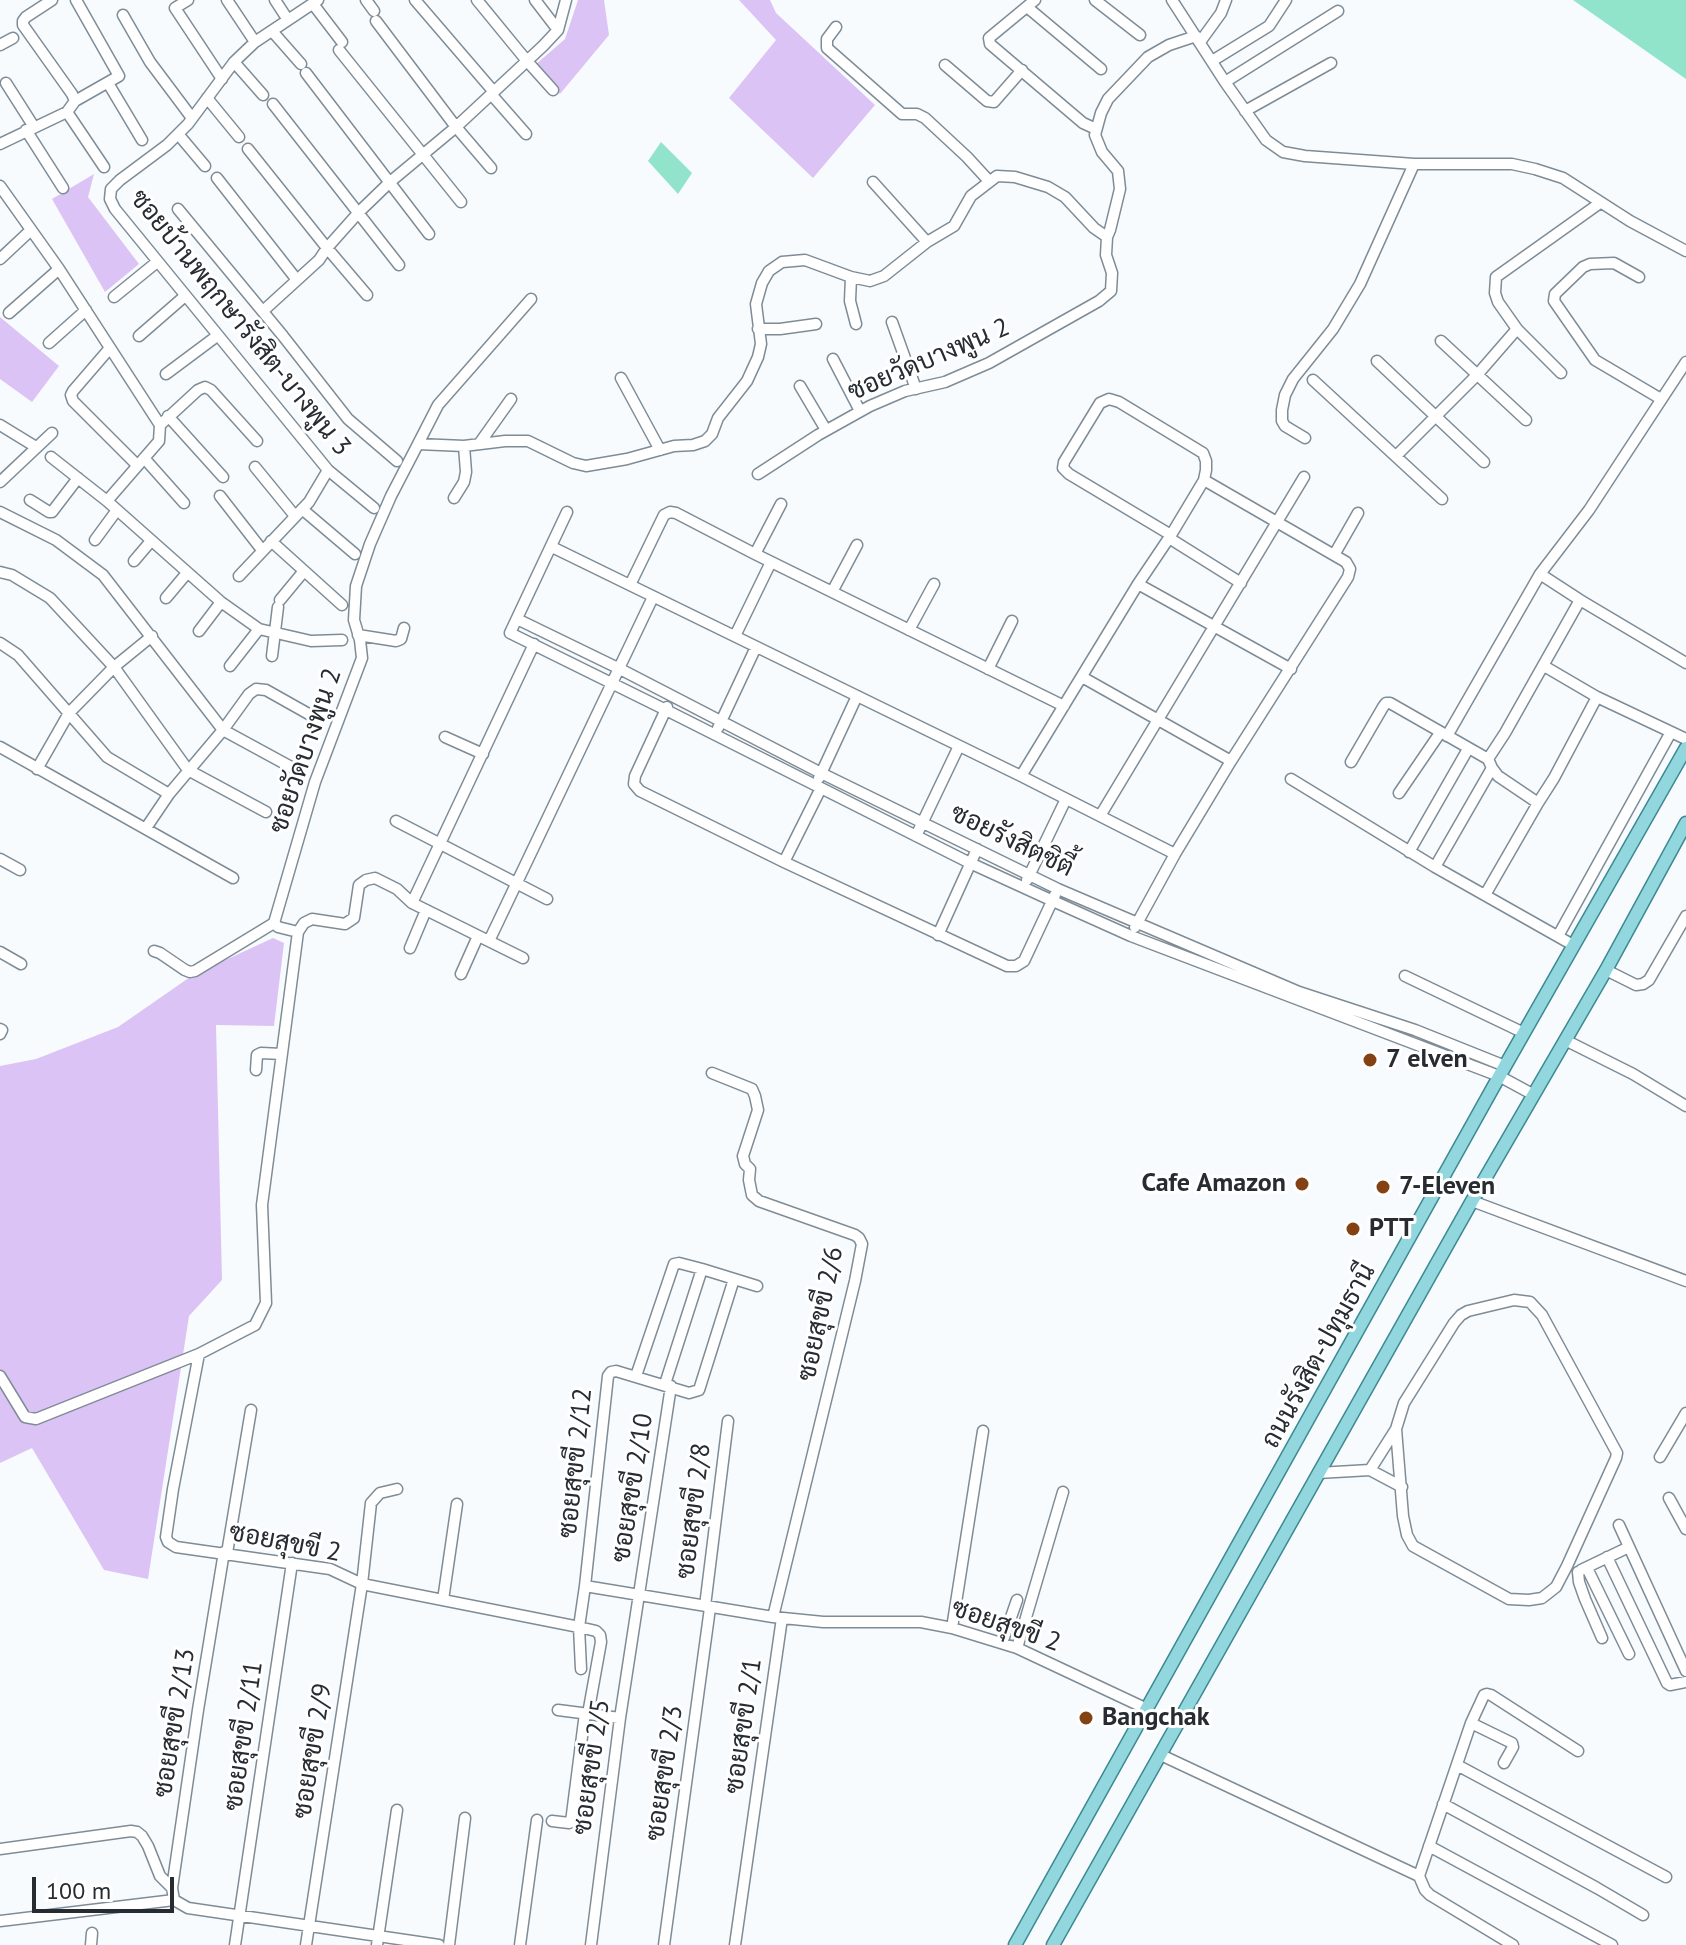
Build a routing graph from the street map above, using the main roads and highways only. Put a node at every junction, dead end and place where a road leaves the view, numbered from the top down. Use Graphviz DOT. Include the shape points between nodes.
graph roads {
  1 [pos="1686,748"];
  2 [pos="1686,823"];
  3 [pos="1015,1945"];
  4 [pos="1053,1945"];
  1 -- 3 [label="main road, ถนนรังสิต-ปทุมธานี"];
  2 -- 4 [label="main road"];
}
